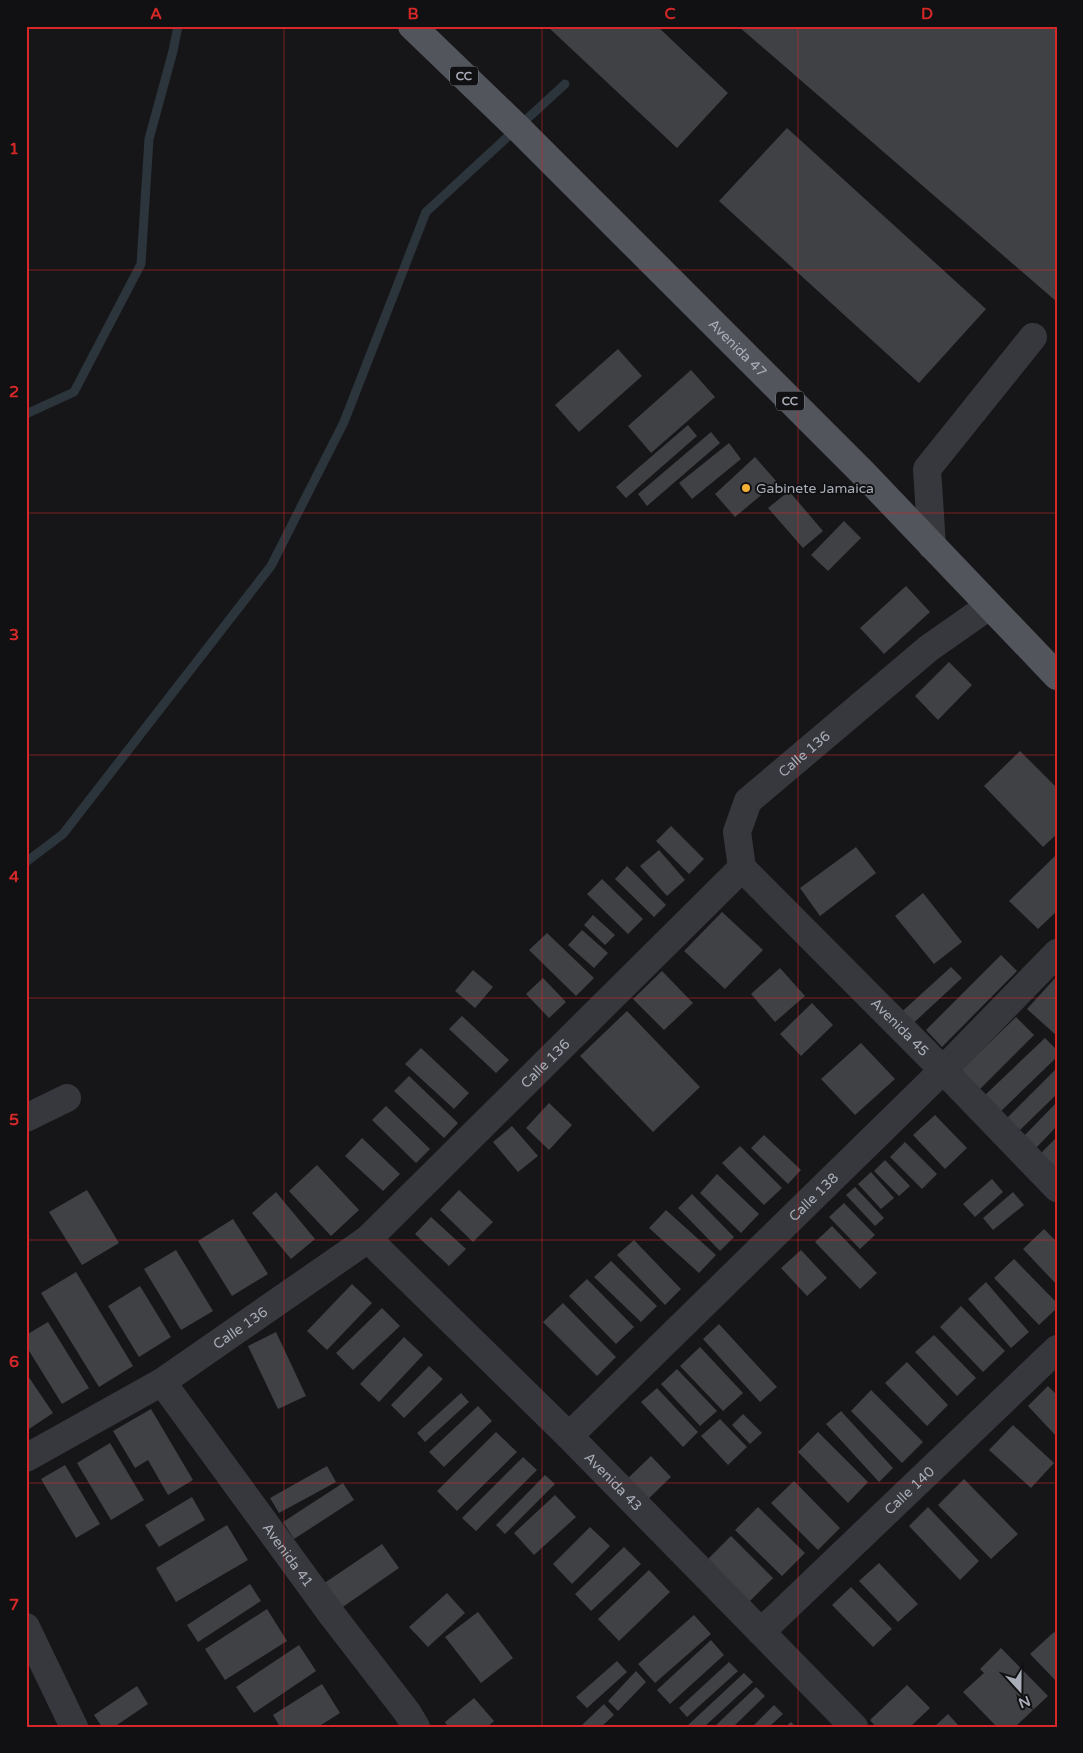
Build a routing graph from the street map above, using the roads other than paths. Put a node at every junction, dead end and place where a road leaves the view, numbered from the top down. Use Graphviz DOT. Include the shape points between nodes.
graph roads {
  1 [pos="412,26"];
  2 [pos="1033,337"];
  3 [pos="932,546"];
  4 [pos="989,606"];
  5 [pos="1057,676"];
  6 [pos="742,868"];
  7 [pos="1057,953"];
  8 [pos="943,1070"];
  9 [pos="66,1098"];
  10 [pos="26,1118"];
  11 [pos="1057,1188"];
  12 [pos="368,1239"];
  13 [pos="1057,1349"];
  14 [pos="162,1382"];
  15 [pos="569,1436"];
  16 [pos="26,1458"];
  17 [pos="26,1627"];
  18 [pos="761,1632"];
  19 [pos="74,1727"];
  20 [pos="416,1727"];
  21 [pos="854,1727"];
  1 -- 3 [label="main road, Avenida 47 / CC" via="863,473"];
  2 -- 3 [label="street" via="927,469"];
  3 -- 4 [label="main road, Avenida 47 / CC"];
  4 -- 5 [label="main road, Avenida 47 / CC"];
  4 -- 6 [label="street, Calle 136" via="929,648 748,801 737,832"];
  6 -- 8 [label="street, Avenida 45"];
  6 -- 12 [label="street, Calle 136"];
  7 -- 8 [label="street, Calle 138"];
  8 -- 11 [label="street, Avenida 45"];
  8 -- 15 [label="street, Calle 138"];
  9 -- 10 [label="street"];
  12 -- 14 [label="street, Calle 136"];
  12 -- 15 [label="street, Avenida 43"];
  13 -- 18 [label="street, Calle 140"];
  14 -- 16 [label="street, Calle 136"];
  14 -- 20 [label="street, Avenida 41"];
  15 -- 18 [label="street, Avenida 43"];
  17 -- 19 [label="street"];
  18 -- 21 [label="street, Avenida 43"];
}
